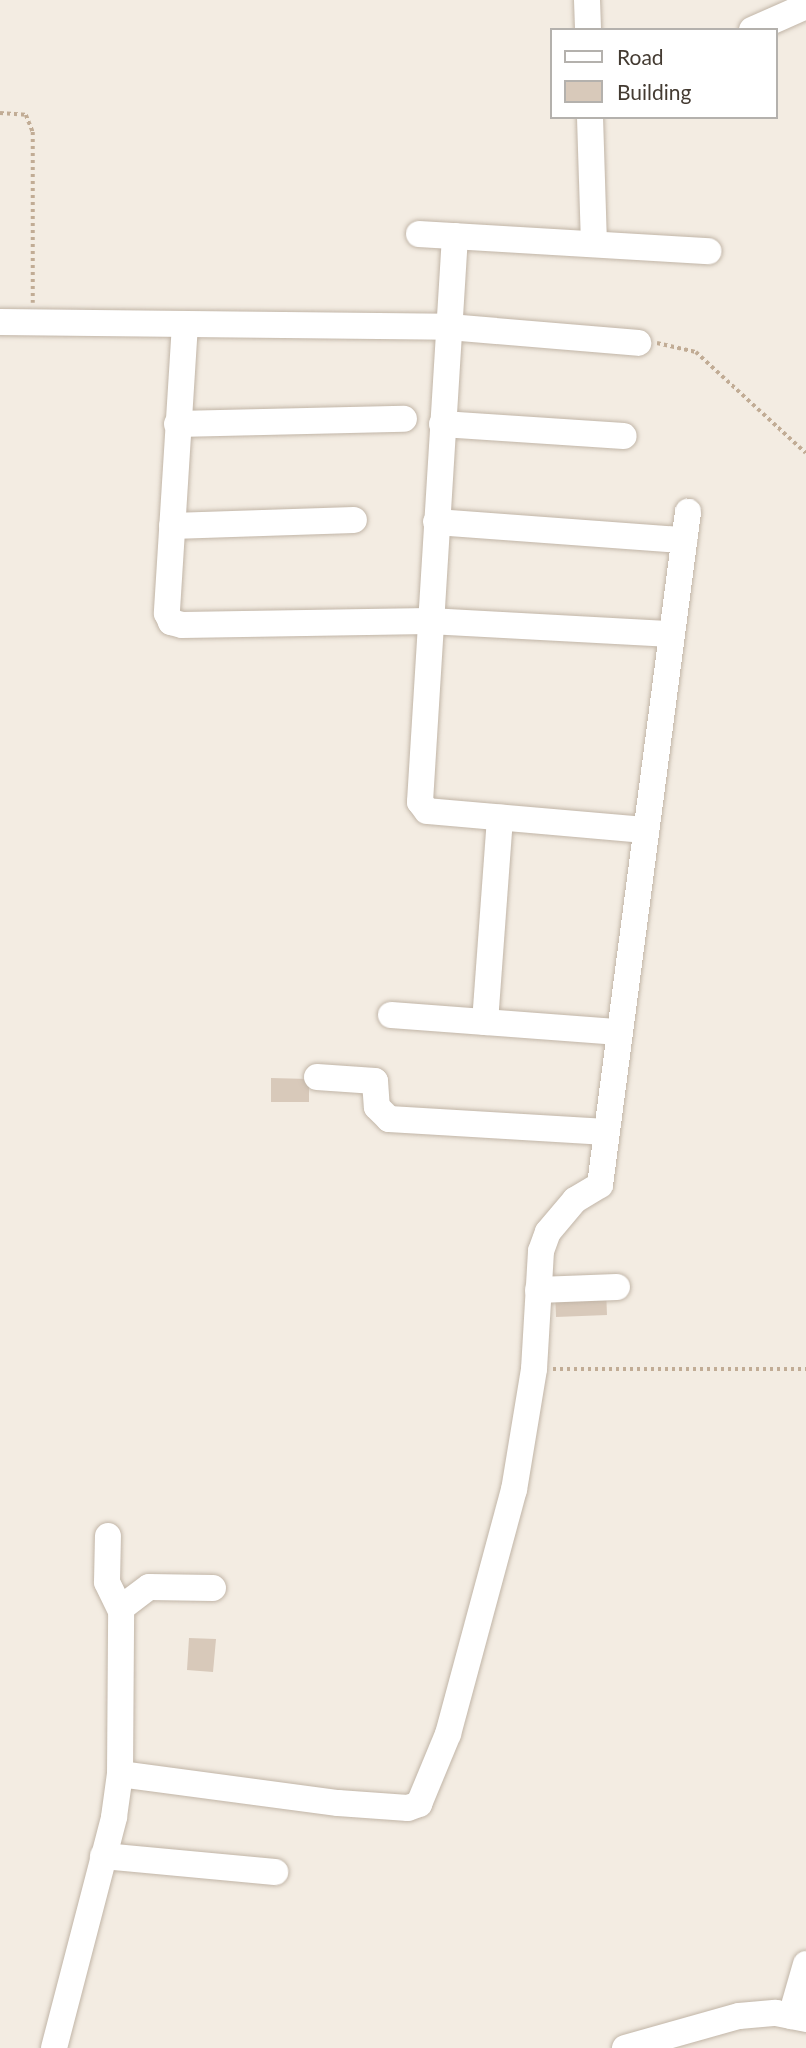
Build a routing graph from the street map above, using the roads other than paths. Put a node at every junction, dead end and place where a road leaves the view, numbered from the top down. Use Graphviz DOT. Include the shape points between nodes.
graph roads {
  1 [pos="587,0"];
  2 [pos="806,6"];
  3 [pos="588,28"];
  4 [pos="756,28"];
  5 [pos="590,119"];
  6 [pos="419,234"];
  7 [pos="455,236"];
  8 [pos="594,244"];
  9 [pos="709,251"];
  10 [pos="0,321"];
  11 [pos="185,324"];
  12 [pos="449,327"];
  13 [pos="638,343"];
  14 [pos="404,419"];
  15 [pos="177,424"];
  16 [pos="442,424"];
  17 [pos="624,436"];
  18 [pos="688,512"];
  19 [pos="354,520"];
  20 [pos="436,522"];
  21 [pos="172,526"];
  22 [pos="684,541"];
  23 [pos="429,621"];
  24 [pos="672,634"];
  25 [pos="500,818"];
  26 [pos="646,830"];
  27 [pos="391,1015"];
  28 [pos="485,1022"];
  29 [pos="620,1032"];
  30 [pos="317,1077"];
  31 [pos="607,1132"];
  32 [pos="617,1287"];
  33 [pos="538,1290"];
  34 [pos="108,1536"];
  35 [pos="214,1588"];
  36 [pos="121,1608"];
  37 [pos="120,1774"];
  38 [pos="103,1856"];
  39 [pos="275,1872"];
  40 [pos="806,1964"];
  41 [pos="798,2017"];
  42 [pos="54,2048"];
  43 [pos="625,2048"];
  1 -- 3 [label="street"];
  2 -- 4 [label="street"];
  5 -- 8 [label="street"];
  6 -- 7 [label="street"];
  7 -- 8 [label="street"];
  7 -- 12 [label="street"];
  8 -- 9 [label="street"];
  10 -- 11 [label="street"];
  11 -- 12 [label="street"];
  11 -- 15 [label="street"];
  12 -- 13 [label="street"];
  12 -- 16 [label="street"];
  14 -- 15 [label="street"];
  15 -- 21 [label="street"];
  16 -- 17 [label="street"];
  16 -- 20 [label="street"];
  18 -- 22 [label="street"];
  19 -- 21 [label="street"];
  20 -- 22 [label="street"];
  20 -- 23 [label="street"];
  21 -- 23 [label="street" via="167,613 171,622"];
  22 -- 24 [label="street"];
  23 -- 24 [label="street"];
  23 -- 25 [label="street" via="420,802 427,811"];
  24 -- 26 [label="street"];
  25 -- 26 [label="street"];
  25 -- 28 [label="street"];
  26 -- 29 [label="street"];
  27 -- 28 [label="street"];
  28 -- 29 [label="street"];
  29 -- 31 [label="street"];
  30 -- 31 [label="street" via="375,1081 377,1107 389,1119"];
  31 -- 33 [label="street" via="600,1185 575,1200 548,1232 541,1251"];
  32 -- 33 [label="street"];
  33 -- 37 [label="street" via="534,1369 514,1490 448,1734 419,1804 408,1808 338,1803"];
  34 -- 36 [label="street" via="109,1594"];
  35 -- 36 [label="street" via="149,1587"];
  36 -- 37 [label="street"];
  37 -- 38 [label="street"];
  38 -- 39 [label="street"];
  38 -- 42 [label="street"];
  40 -- 41 [label="street"];
  41 -- 43 [label="street" via="739,2016"];
}
